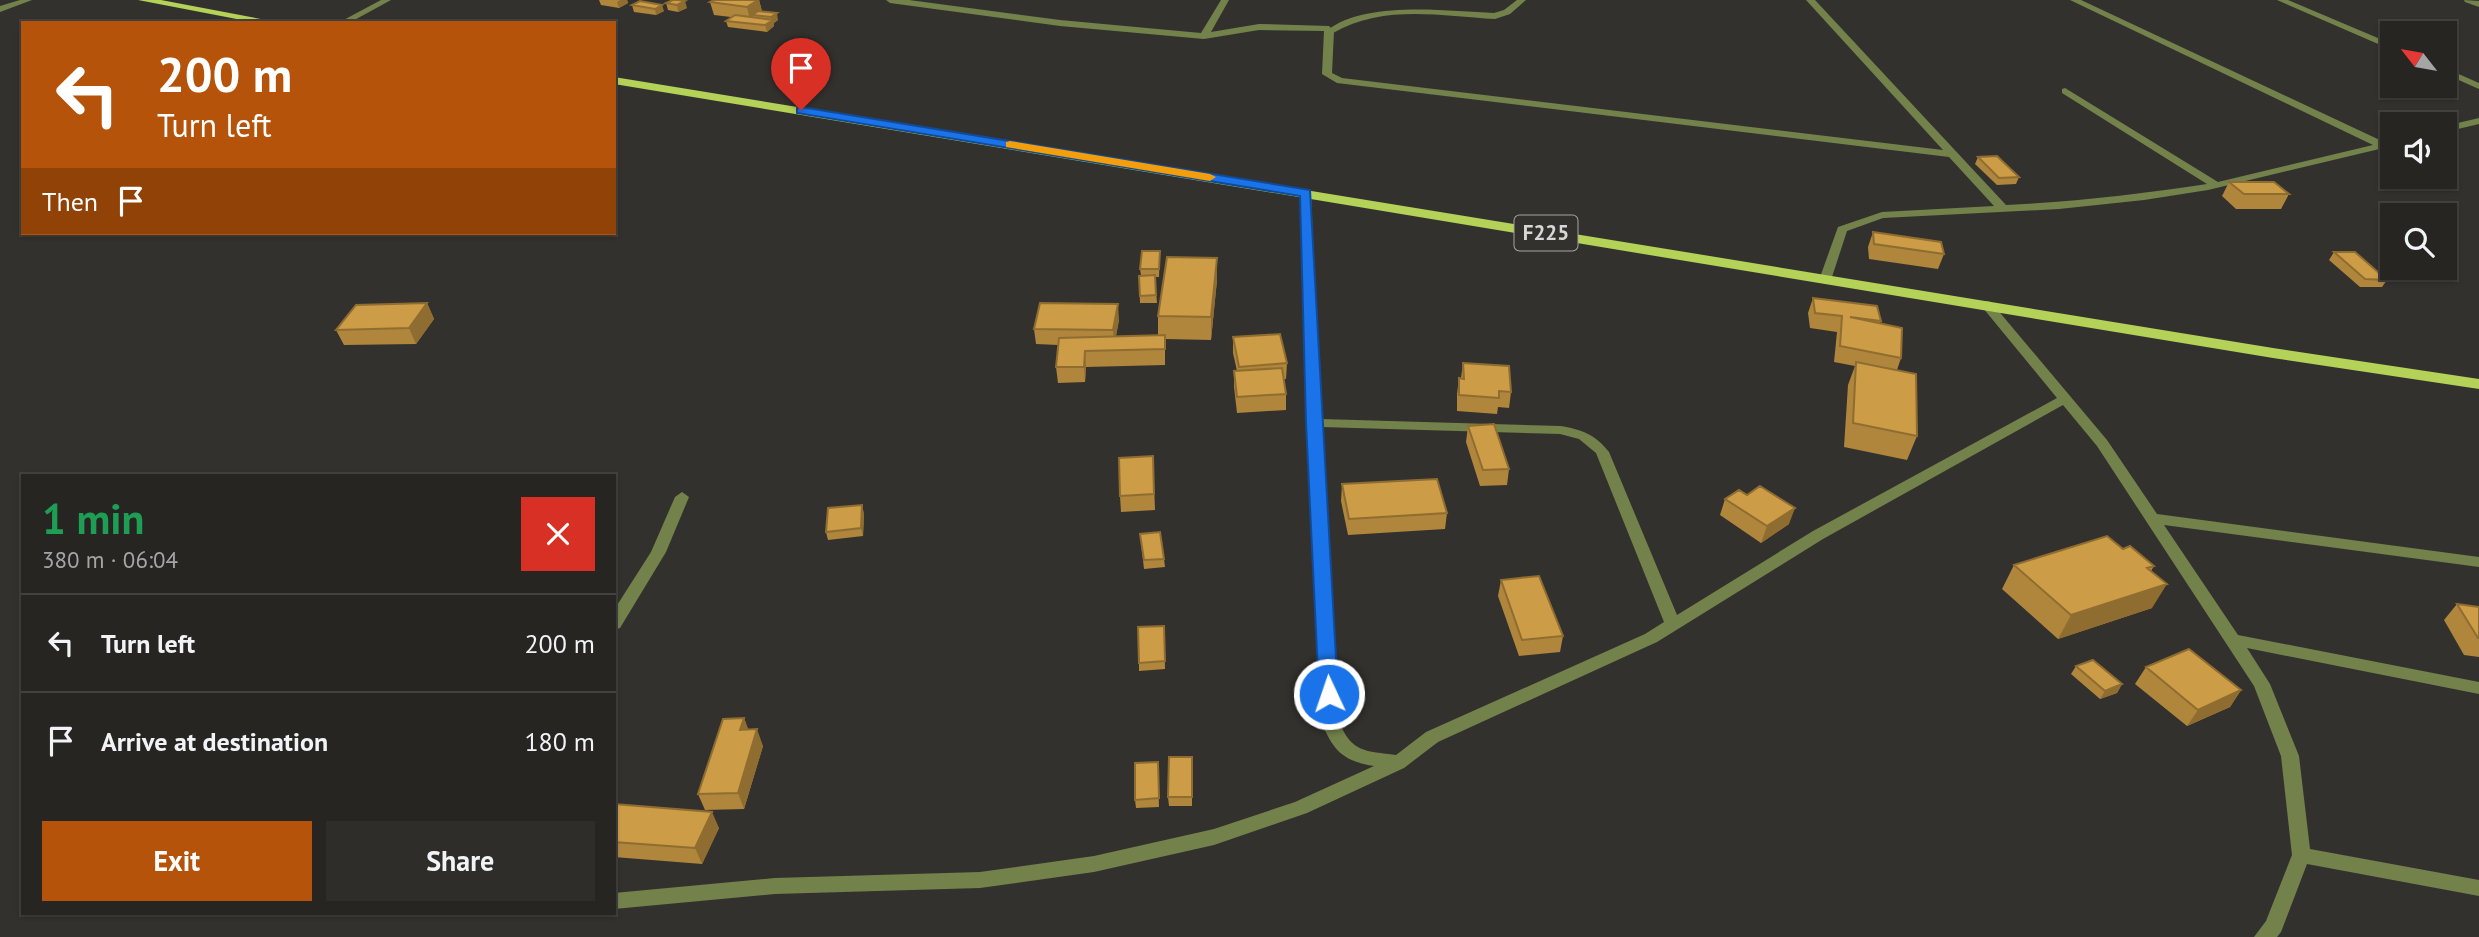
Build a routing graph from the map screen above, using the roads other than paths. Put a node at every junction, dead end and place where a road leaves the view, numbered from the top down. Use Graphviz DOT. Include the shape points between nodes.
graph roads {
  1 [pos="28,0"];
  2 [pos="149,0"];
  3 [pos="387,0"];
  4 [pos="890,0"];
  5 [pos="1225,0"];
  6 [pos="1522,0"];
  7 [pos="1810,0"];
  8 [pos="2074,0"];
  9 [pos="2281,0"];
  10 [pos="2468,0"];
  11 [pos="2479,4"];
  12 [pos="0,9"];
  13 [pos="266,21"];
  14 [pos="346,21"];
  15 [pos="1330,31"];
  16 [pos="1204,36"];
  17 [pos="2380,42"];
  18 [pos="2457,76"];
  19 [pos="616,80"];
  20 [pos="2479,86"];
  21 [pos="2065,91"];
  22 [pos="2479,121"];
  23 [pos="2457,126"];
  24 [pos="2380,141"];
  25 [pos="2380,146"];
  26 [pos="1951,153"];
  27 [pos="2216,185"];
  28 [pos="1306,193"];
  29 [pos="2003,209"];
  30 [pos="1825,280"];
  31 [pos="1987,306"];
  32 [pos="2479,384"];
  33 [pos="2065,399"];
  34 [pos="1314,423"];
  35 [pos="682,497"];
  36 [pos="2154,519"];
  37 [pos="2479,562"];
  38 [pos="616,621"];
  39 [pos="1673,625"];
  40 [pos="2234,640"];
  41 [pos="2479,688"];
  42 [pos="1399,762"];
  43 [pos="2301,855"];
  44 [pos="2479,888"];
  45 [pos="616,901"];
  46 [pos="2264,937"];
  1 -- 12 [label="street"];
  2 -- 13 [label="main road"];
  3 -- 14 [label="street"];
  4 -- 16 [label="street"];
  5 -- 16 [label="street"];
  6 -- 15 [label="street" via="1495,16 1389,6 1347,15"];
  7 -- 26 [label="street"];
  8 -- 24 [label="street"];
  9 -- 17 [label="street"];
  10 -- 11 [label="street"];
  15 -- 16 [label="street" via="1259,27"];
  15 -- 26 [label="street" via="1327,74 1340,81"];
  18 -- 20 [label="street"];
  19 -- 28 [label="main road, F225"];
  21 -- 27 [label="street"];
  22 -- 23 [label="street"];
  25 -- 27 [label="street"];
  26 -- 29 [label="street"];
  27 -- 29 [label="street" via="2144,197"];
  28 -- 30 [label="main road, F225"];
  28 -- 34 [label="street"];
  29 -- 30 [label="street" via="1882,215 1842,229"];
  30 -- 31 [label="main road, F225"];
  31 -- 32 [label="main road, F225"];
  31 -- 33 [label="street"];
  33 -- 36 [label="street" via="2102,443"];
  33 -- 39 [label="street" via="1818,534"];
  34 -- 39 [label="street" via="1580,433 1602,452"];
  34 -- 42 [label="street" via="1330,721 1337,742 1354,756"];
  35 -- 38 [label="street" via="658,552"];
  36 -- 37 [label="street"];
  36 -- 40 [label="street"];
  39 -- 42 [label="street" via="1432,737"];
  40 -- 41 [label="street"];
  40 -- 43 [label="street" via="2262,684 2290,757"];
  42 -- 45 [label="street" via="1301,808 1214,837 1094,864 980,880 775,886"];
  43 -- 44 [label="street"];
  43 -- 46 [label="street" via="2274,926"];
}
